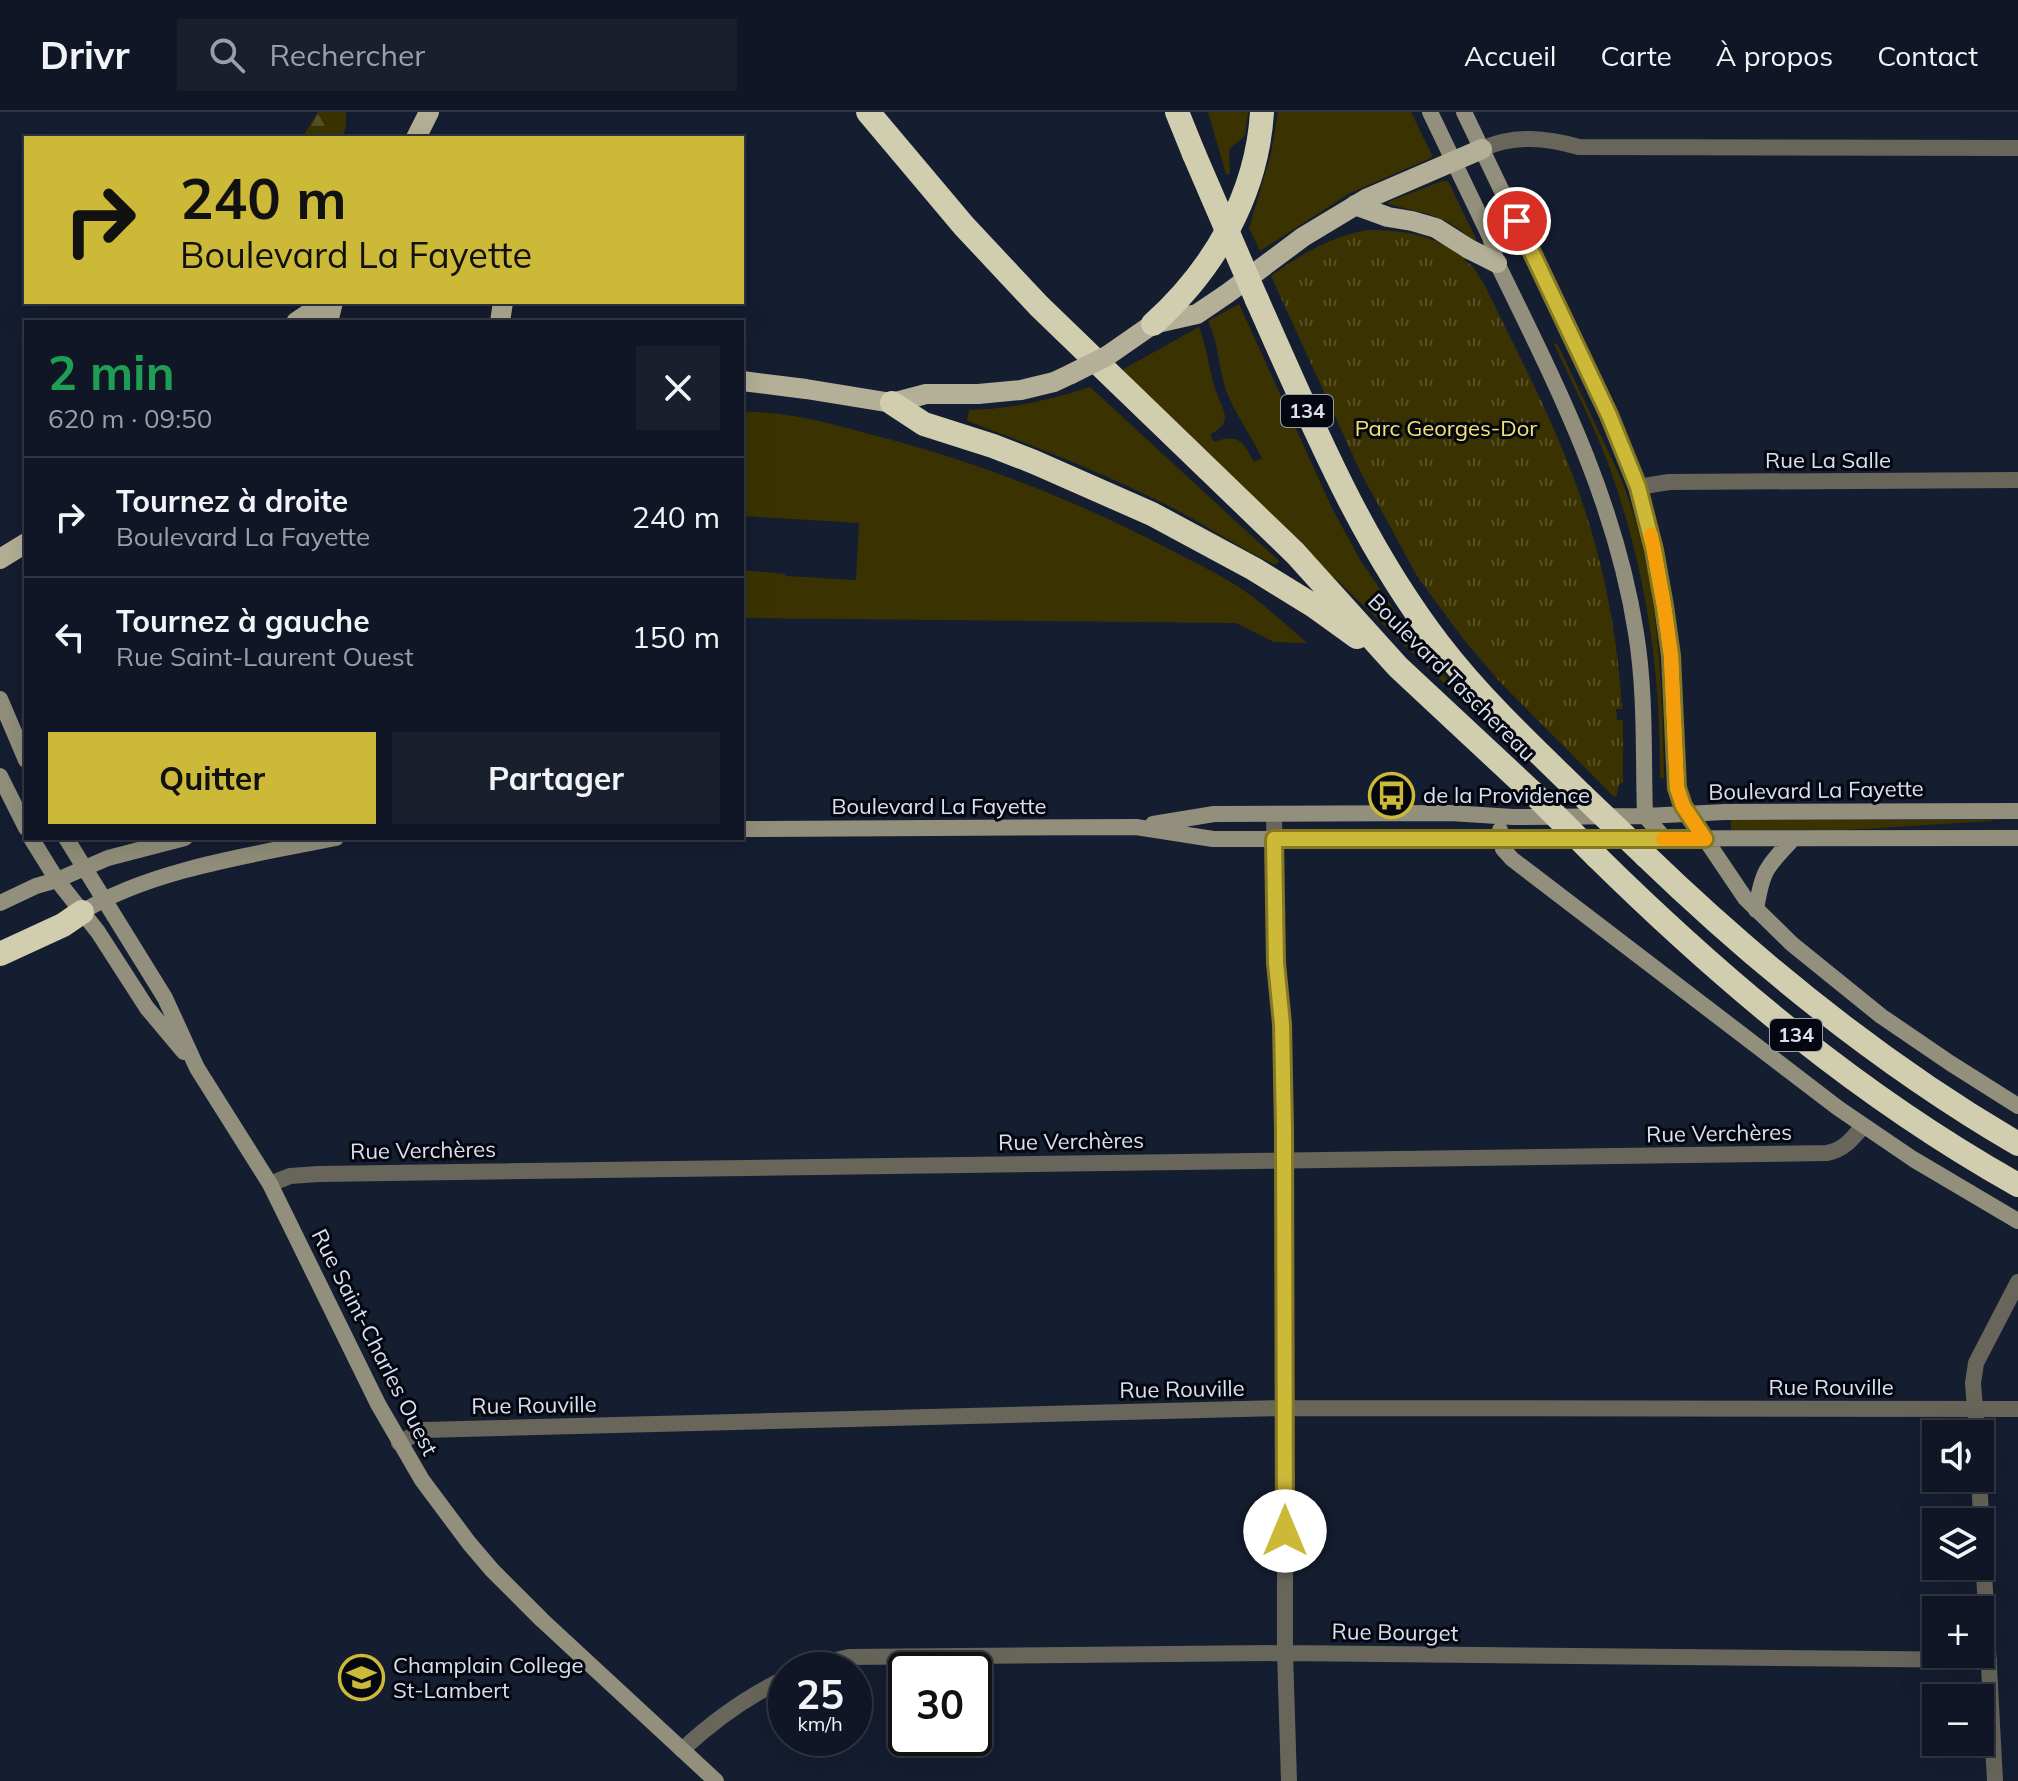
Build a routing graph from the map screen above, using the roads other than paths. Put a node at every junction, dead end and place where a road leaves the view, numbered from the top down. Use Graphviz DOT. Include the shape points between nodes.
graph roads {
  1 [pos="429,112"];
  2 [pos="868,112"];
  3 [pos="1177,112"];
  4 [pos="1190,112"];
  5 [pos="1262,112"];
  6 [pos="1430,112"];
  7 [pos="1464,112"];
  8 [pos="417,136"];
  9 [pos="2018,148"];
  10 [pos="1482,149"];
  11 [pos="1194,154"];
  12 [pos="1454,162"];
  13 [pos="1355,205"];
  14 [pos="1497,263"];
  15 [pos="309,304"];
  16 [pos="323,304"];
  17 [pos="297,320"];
  18 [pos="298,320"];
  19 [pos="1153,324"];
  20 [pos="744,381"];
  21 [pos="892,403"];
  22 [pos="2018,480"];
  23 [pos="1638,487"];
  24 [pos="24,544"];
  25 [pos="0,559"];
  26 [pos="1398,667"];
  27 [pos="0,699"];
  28 [pos="24,755"];
  29 [pos="0,776"];
  30 [pos="2018,811"];
  31 [pos="1274,814"];
  32 [pos="1687,814"];
  33 [pos="1645,816"];
  34 [pos="1500,817"];
  35 [pos="24,824"];
  36 [pos="1136,827"];
  37 [pos="744,829"];
  38 [pos="2018,838"];
  39 [pos="1274,839"];
  40 [pos="1500,839"];
  41 [pos="1665,839"];
  42 [pos="1705,839"];
  43 [pos="1793,839"];
  44 [pos="32,840"];
  45 [pos="67,840"];
  46 [pos="177,840"];
  47 [pos="327,840"];
  48 [pos="83,868"];
  49 [pos="57,880"];
  50 [pos="0,903"];
  51 [pos="93,906"];
  52 [pos="1756,910"];
  53 [pos="0,954"];
  54 [pos="197,1068"];
  55 [pos="2018,1106"];
  56 [pos="1863,1126"];
  57 [pos="2018,1144"];
  58 [pos="1285,1160"];
  59 [pos="270,1184"];
  60 [pos="2018,1185"];
  61 [pos="2018,1221"];
  62 [pos="2018,1282"];
  63 [pos="1284,1408"];
  64 [pos="1975,1409"];
  65 [pos="2018,1409"];
  66 [pos="1976,1420"];
  67 [pos="399,1443"];
  68 [pos="1980,1492"];
  69 [pos="1985,1596"];
  70 [pos="1285,1653"];
  71 [pos="872,1657"];
  72 [pos="1922,1659"];
  73 [pos="1989,1668"];
  74 [pos="768,1687"];
  75 [pos="682,1750"];
  76 [pos="716,1781"];
  77 [pos="1289,1781"];
  78 [pos="1995,1781"];
  1 -- 8 [label="main road"];
  2 -- 26 [label="highway, Boulevard Taschereau" via="1031,297 1295,553"];
  3 -- 11 [label="highway"];
  4 -- 11 [label="highway, Boulevard Taschereau"];
  5 -- 19 [label="highway" via="1247,186 1221,243 1197,279"];
  6 -- 12 [label="street"];
  7 -- 10 [label="street"];
  9 -- 10 [label="street" via="1579,147 1554,140 1503,141"];
  10 -- 12 [label="main road"];
  10 -- 23 [label="street"];
  11 -- 57 [label="highway, Boulevard Taschereau / 134, bridge" via="1340,482 1394,579 1475,688 1726,931 1825,1014 1932,1091"];
  12 -- 13 [label="main road"];
  12 -- 14 [label="street"];
  13 -- 14 [label="main road" via="1436,228"];
  13 -- 19 [label="main road" via="1197,314"];
  14 -- 33 [label="street" via="1580,437 1618,546 1641,672"];
  15 -- 17 [label="main road"];
  16 -- 18 [label="main road"];
  19 -- 21 [label="main road, bridge" via="1107,356 1054,382 1021,390 926,394"];
  20 -- 21 [label="main road"];
  21 -- 26 [label="highway" via="924,424 1034,462 1198,537 1314,606"];
  22 -- 23 [label="street, Rue La Salle" via="1669,482"];
  23 -- 32 [label="street" via="1664,606 1677,788"];
  24 -- 25 [label="main road"];
  26 -- 60 [label="highway, Boulevard Taschereau / 134, bridge" via="1730,981 1882,1099"];
  27 -- 28 [label="street"];
  29 -- 35 [label="street"];
  30 -- 32 [label="street, Boulevard La Fayette"];
  31 -- 34 [label="street, Boulevard La Fayette"];
  31 -- 36 [label="street, Boulevard La Fayette" via="1214,814"];
  31 -- 39 [label="street"];
  32 -- 33 [label="street, Boulevard La Fayette"];
  32 -- 42 [label="street"];
  33 -- 34 [label="street, Boulevard La Fayette"];
  33 -- 41 [label="street"];
  34 -- 40 [label="street"];
  36 -- 37 [label="street, Boulevard La Fayette"];
  36 -- 39 [label="street, Boulevard La Fayette" via="1213,839"];
  38 -- 43 [label="street, Boulevard La Fayette"];
  39 -- 40 [label="street, Boulevard La Fayette"];
  39 -- 58 [label="street"];
  40 -- 41 [label="street, Boulevard La Fayette"];
  40 -- 56 [label="street" via="1516,862"];
  41 -- 42 [label="street, Boulevard La Fayette"];
  42 -- 43 [label="street, Boulevard La Fayette"];
  42 -- 52 [label="street"];
  43 -- 52 [label="street" via="1766,869"];
  44 -- 49 [label="street, Rue Saint-Charles Ouest"];
  45 -- 48 [label="street, Rue Saint-Charles Ouest"];
  46 -- 48 [label="street"];
  47 -- 51 [label="street" via="198,868"];
  48 -- 49 [label="street"];
  48 -- 51 [label="street, Rue Saint-Charles Ouest"];
  49 -- 50 [label="street"];
  49 -- 51 [label="street, Rue Saint-Charles Ouest"];
  51 -- 53 [label="highway"];
  51 -- 54 [label="street, Rue Saint-Charles Ouest" via="165,998"];
  51 -- 54 [label="street, Rue Saint-Charles Ouest" via="110,949 147,1008"];
  52 -- 55 [label="street" via="1881,1016"];
  54 -- 59 [label="street, Rue Saint-Charles Ouest"];
  56 -- 58 [label="street, Rue Verchères" via="1848,1145 1827,1153"];
  56 -- 61 [label="street"];
  58 -- 59 [label="street, Rue Verchères" via="334,1173 290,1176"];
  58 -- 63 [label="street"];
  59 -- 67 [label="street, Rue Saint-Charles Ouest"];
  62 -- 64 [label="street" via="1976,1363"];
  63 -- 64 [label="street, Rue Rouville"];
  63 -- 67 [label="street, Rue Rouville" via="428,1430"];
  63 -- 70 [label="street"];
  64 -- 65 [label="street, Rue Rouville"];
  64 -- 66 [label="street"];
  67 -- 75 [label="street, Rue Saint-Charles Ouest" via="492,1570"];
  68 -- 69 [label="street"];
  70 -- 71 [label="street, Rue Bourget"];
  70 -- 72 [label="street, Rue Bourget"];
  70 -- 77 [label="street"];
  73 -- 78 [label="street"];
  74 -- 75 [label="street"];
  75 -- 76 [label="street, Rue Saint-Charles Ouest"];
}
